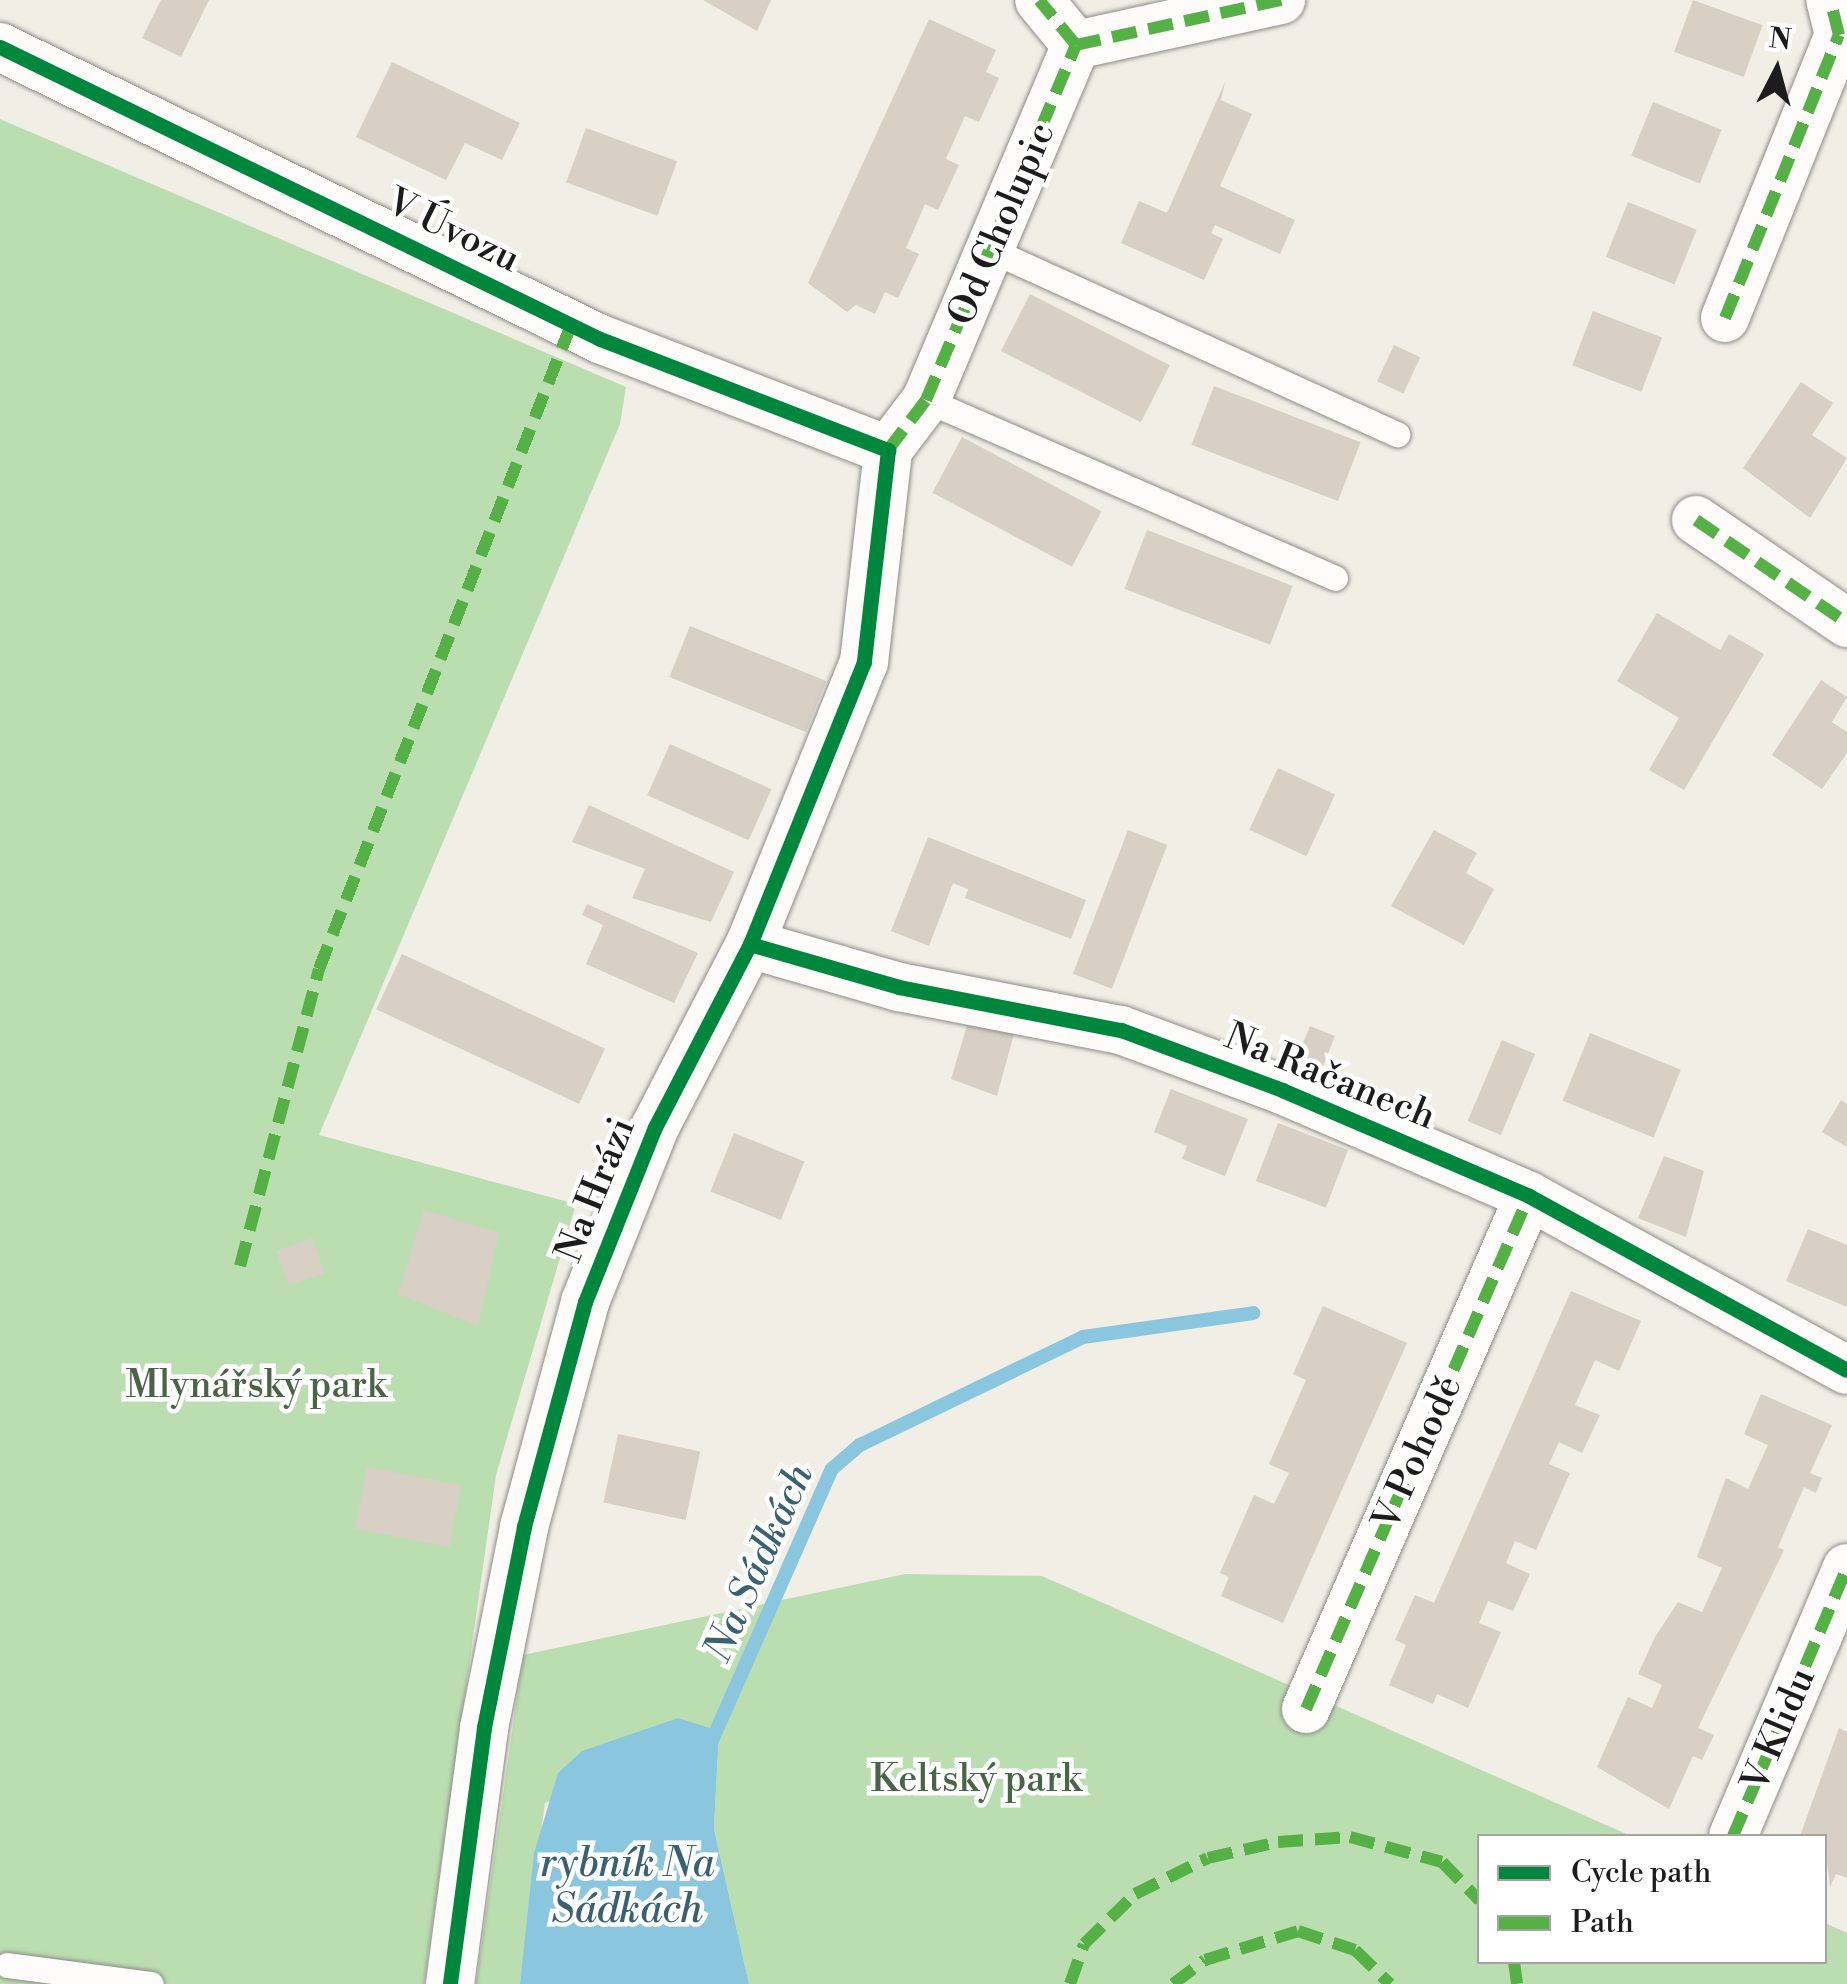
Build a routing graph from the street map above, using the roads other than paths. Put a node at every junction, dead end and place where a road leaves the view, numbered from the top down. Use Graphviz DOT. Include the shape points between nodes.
graph roads {
  1 [pos="1281,0"];
  2 [pos="1034,2"];
  3 [pos="1839,25"];
  4 [pos="1076,45"];
  5 [pos="0,47"];
  6 [pos="993,252"];
  7 [pos="1726,318"];
  8 [pos="926,400"];
  9 [pos="1397,434"];
  10 [pos="888,450"];
  11 [pos="1696,520"];
  12 [pos="1335,578"];
  13 [pos="1847,623"];
  14 [pos="750,944"];
  15 [pos="1529,1196"];
  16 [pos="1847,1370"];
  17 [pos="1847,1568"];
  18 [pos="1306,1709"];
  19 [pos="1735,1834"];
  20 [pos="7,1965"];
  21 [pos="151,1984"];
  22 [pos="450,1984"];
  1 -- 4 [label="street"];
  2 -- 4 [label="street"];
  3 -- 7 [label="street"];
  4 -- 6 [label="street, Od Cholupic"];
  5 -- 10 [label="street, V Úvozu" via="600,339"];
  6 -- 8 [label="street, Od Cholupic"];
  6 -- 9 [label="lane"];
  8 -- 10 [label="street, Od Cholupic"];
  8 -- 12 [label="lane"];
  10 -- 14 [label="street, Na Hrázi" via="864,662"];
  11 -- 13 [label="street"];
  14 -- 15 [label="street, Na Račanech" via="898,987 1121,1030"];
  14 -- 22 [label="street, Na Hrázi" via="655,1128 585,1302 524,1526 484,1728"];
  15 -- 16 [label="street, Na Račanech"];
  15 -- 18 [label="street, V Pohodě"];
  17 -- 19 [label="street, V Klidu"];
  20 -- 21 [label="lane"];
}
